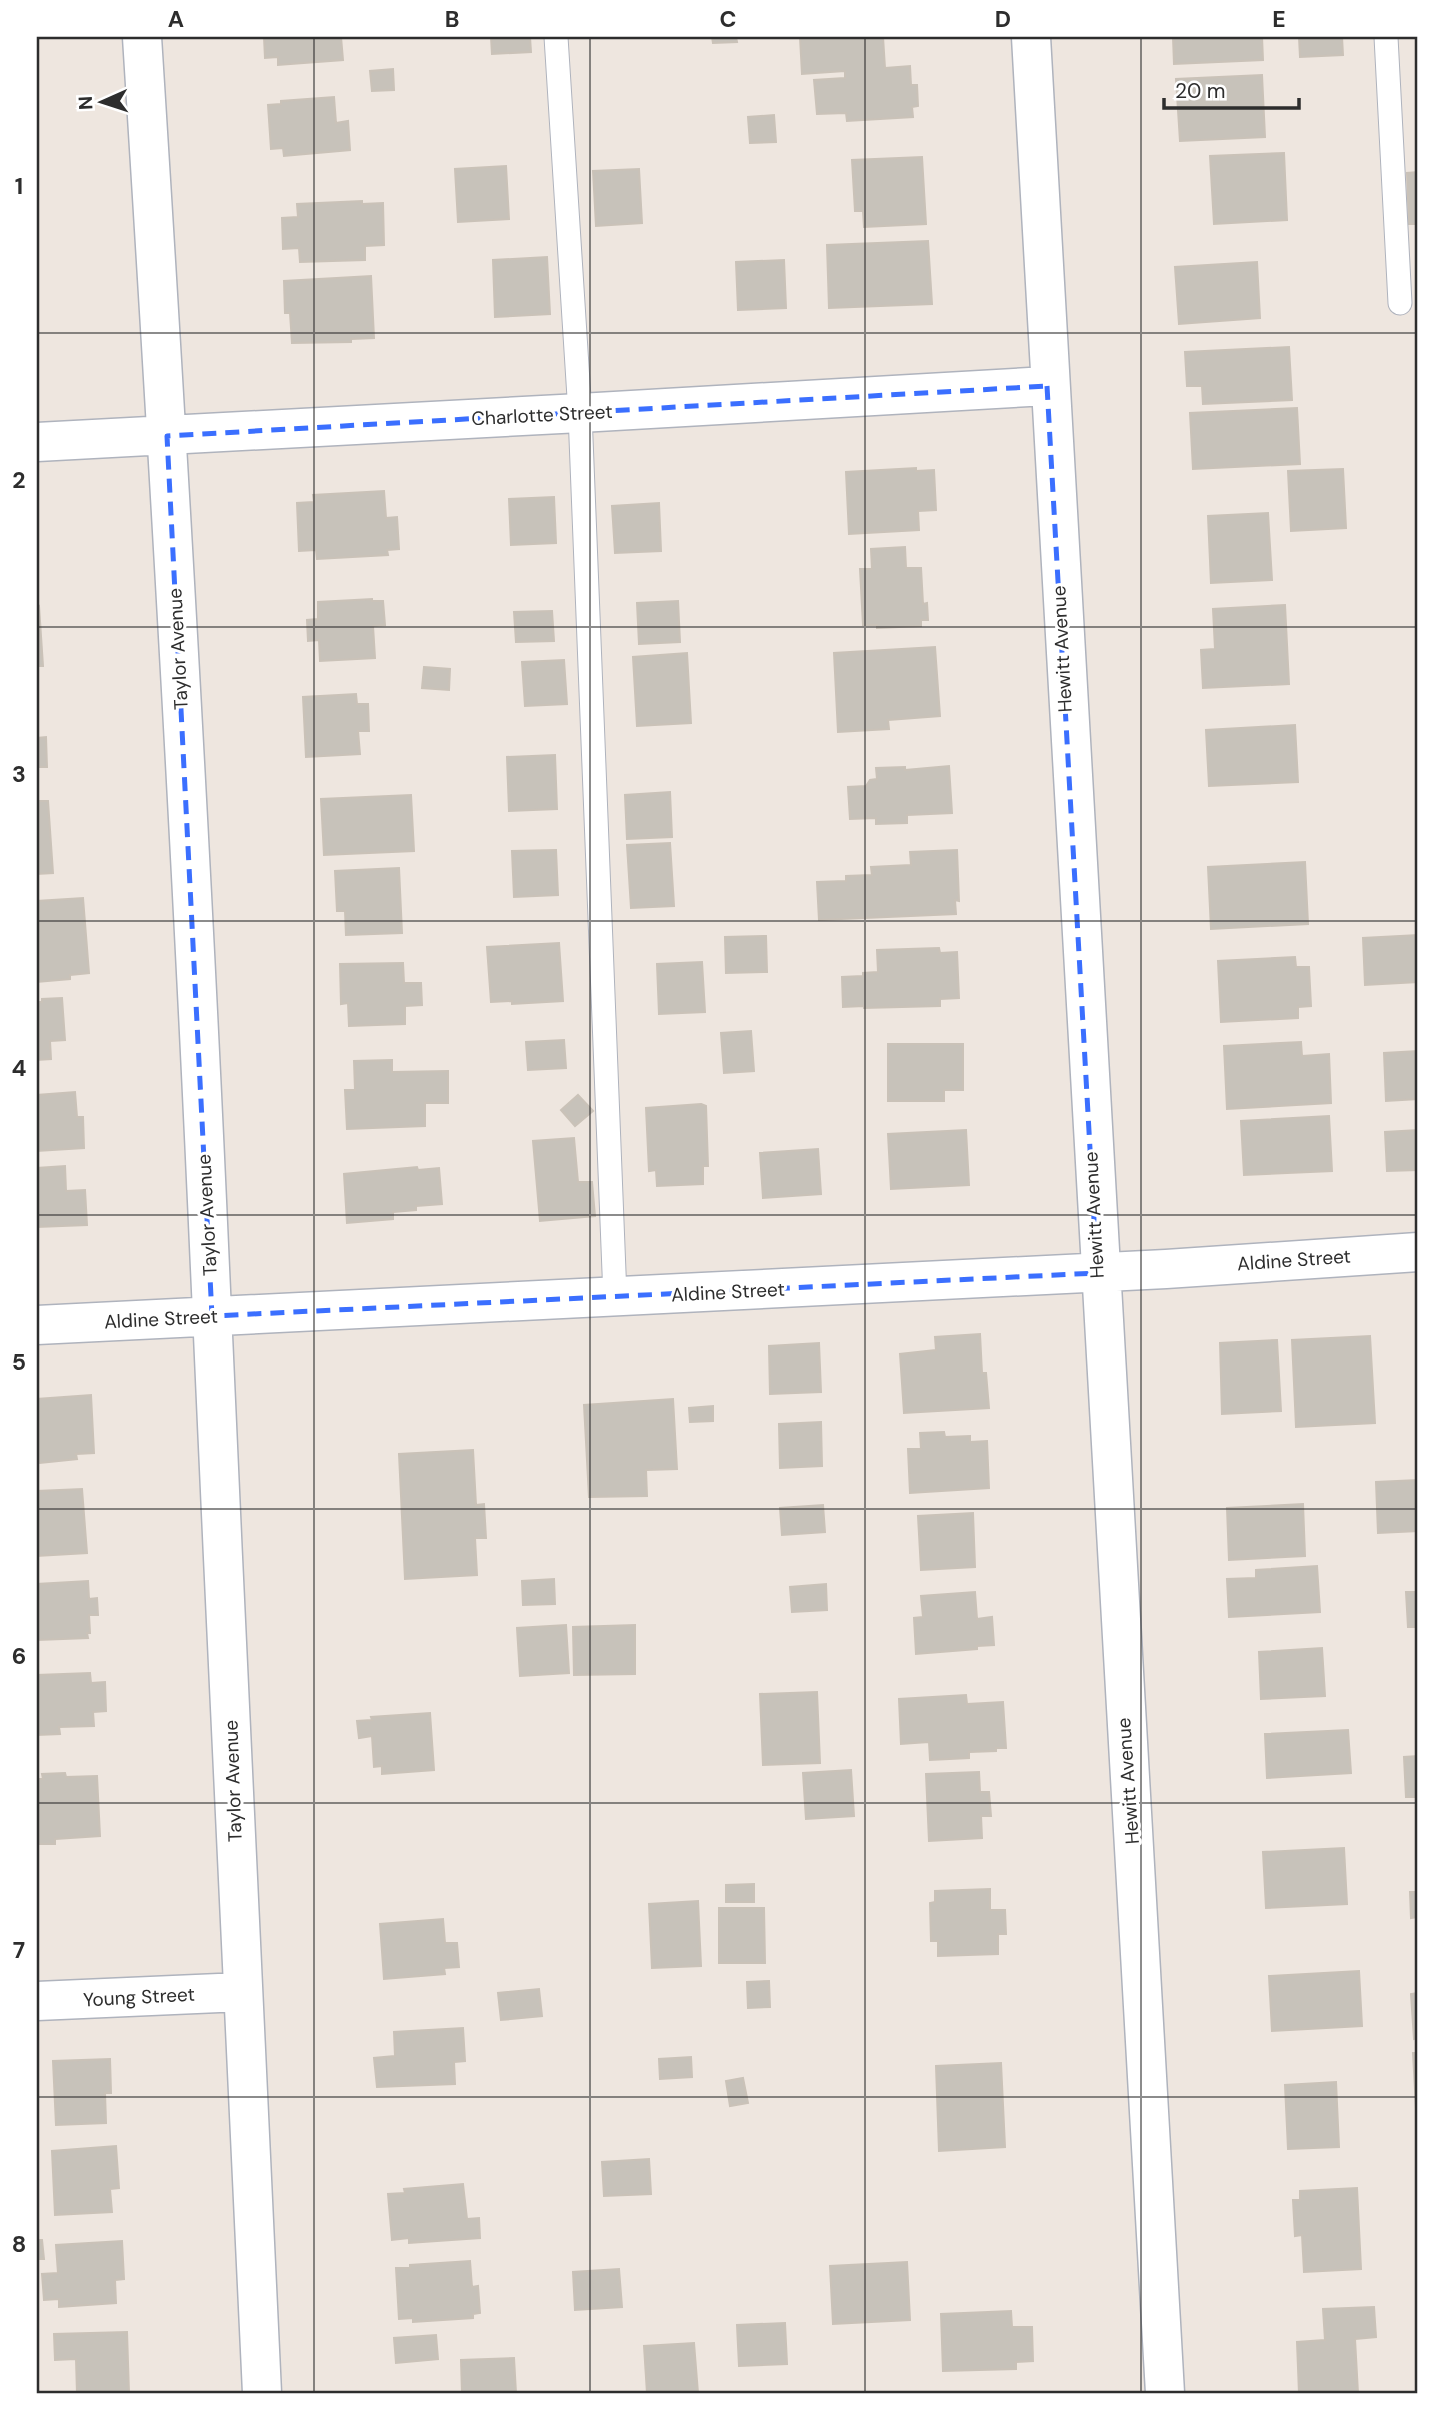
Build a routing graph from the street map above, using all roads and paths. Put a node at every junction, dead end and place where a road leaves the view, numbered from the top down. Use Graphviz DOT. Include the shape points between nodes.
graph roads {
  1 [pos="142,37"];
  2 [pos="556,37"];
  3 [pos="1031,37"];
  4 [pos="1386,37"];
  5 [pos="1400,303"];
  6 [pos="1047,386"];
  7 [pos="580,414"];
  8 [pos="167,436"];
  9 [pos="37,442"];
  10 [pos="1418,1252"];
  11 [pos="1097,1273"];
  12 [pos="615,1297"];
  13 [pos="212,1316"];
  14 [pos="37,1325"];
  15 [pos="242,1992"];
  16 [pos="37,2001"];
  17 [pos="262,2393"];
  18 [pos="1166,2393"];
  1 -- 8 [label="street, Taylor Avenue"];
  2 -- 7 [label="lane"];
  3 -- 6 [label="street, Hewitt Avenue"];
  4 -- 5 [label="lane"];
  6 -- 7 [label="street, Charlotte Street"];
  6 -- 11 [label="street, Hewitt Avenue"];
  7 -- 8 [label="street, Charlotte Street"];
  7 -- 12 [label="lane"];
  8 -- 9 [label="street, Charlotte Street"];
  8 -- 13 [label="street, Taylor Avenue"];
  10 -- 11 [label="street, Aldine Street"];
  11 -- 12 [label="street, Aldine Street"];
  11 -- 18 [label="street, Hewitt Avenue"];
  12 -- 13 [label="street, Aldine Street"];
  13 -- 14 [label="street, Aldine Street"];
  13 -- 15 [label="street, Taylor Avenue"];
  15 -- 16 [label="street, Young Street"];
  15 -- 17 [label="street, Taylor Avenue"];
}
